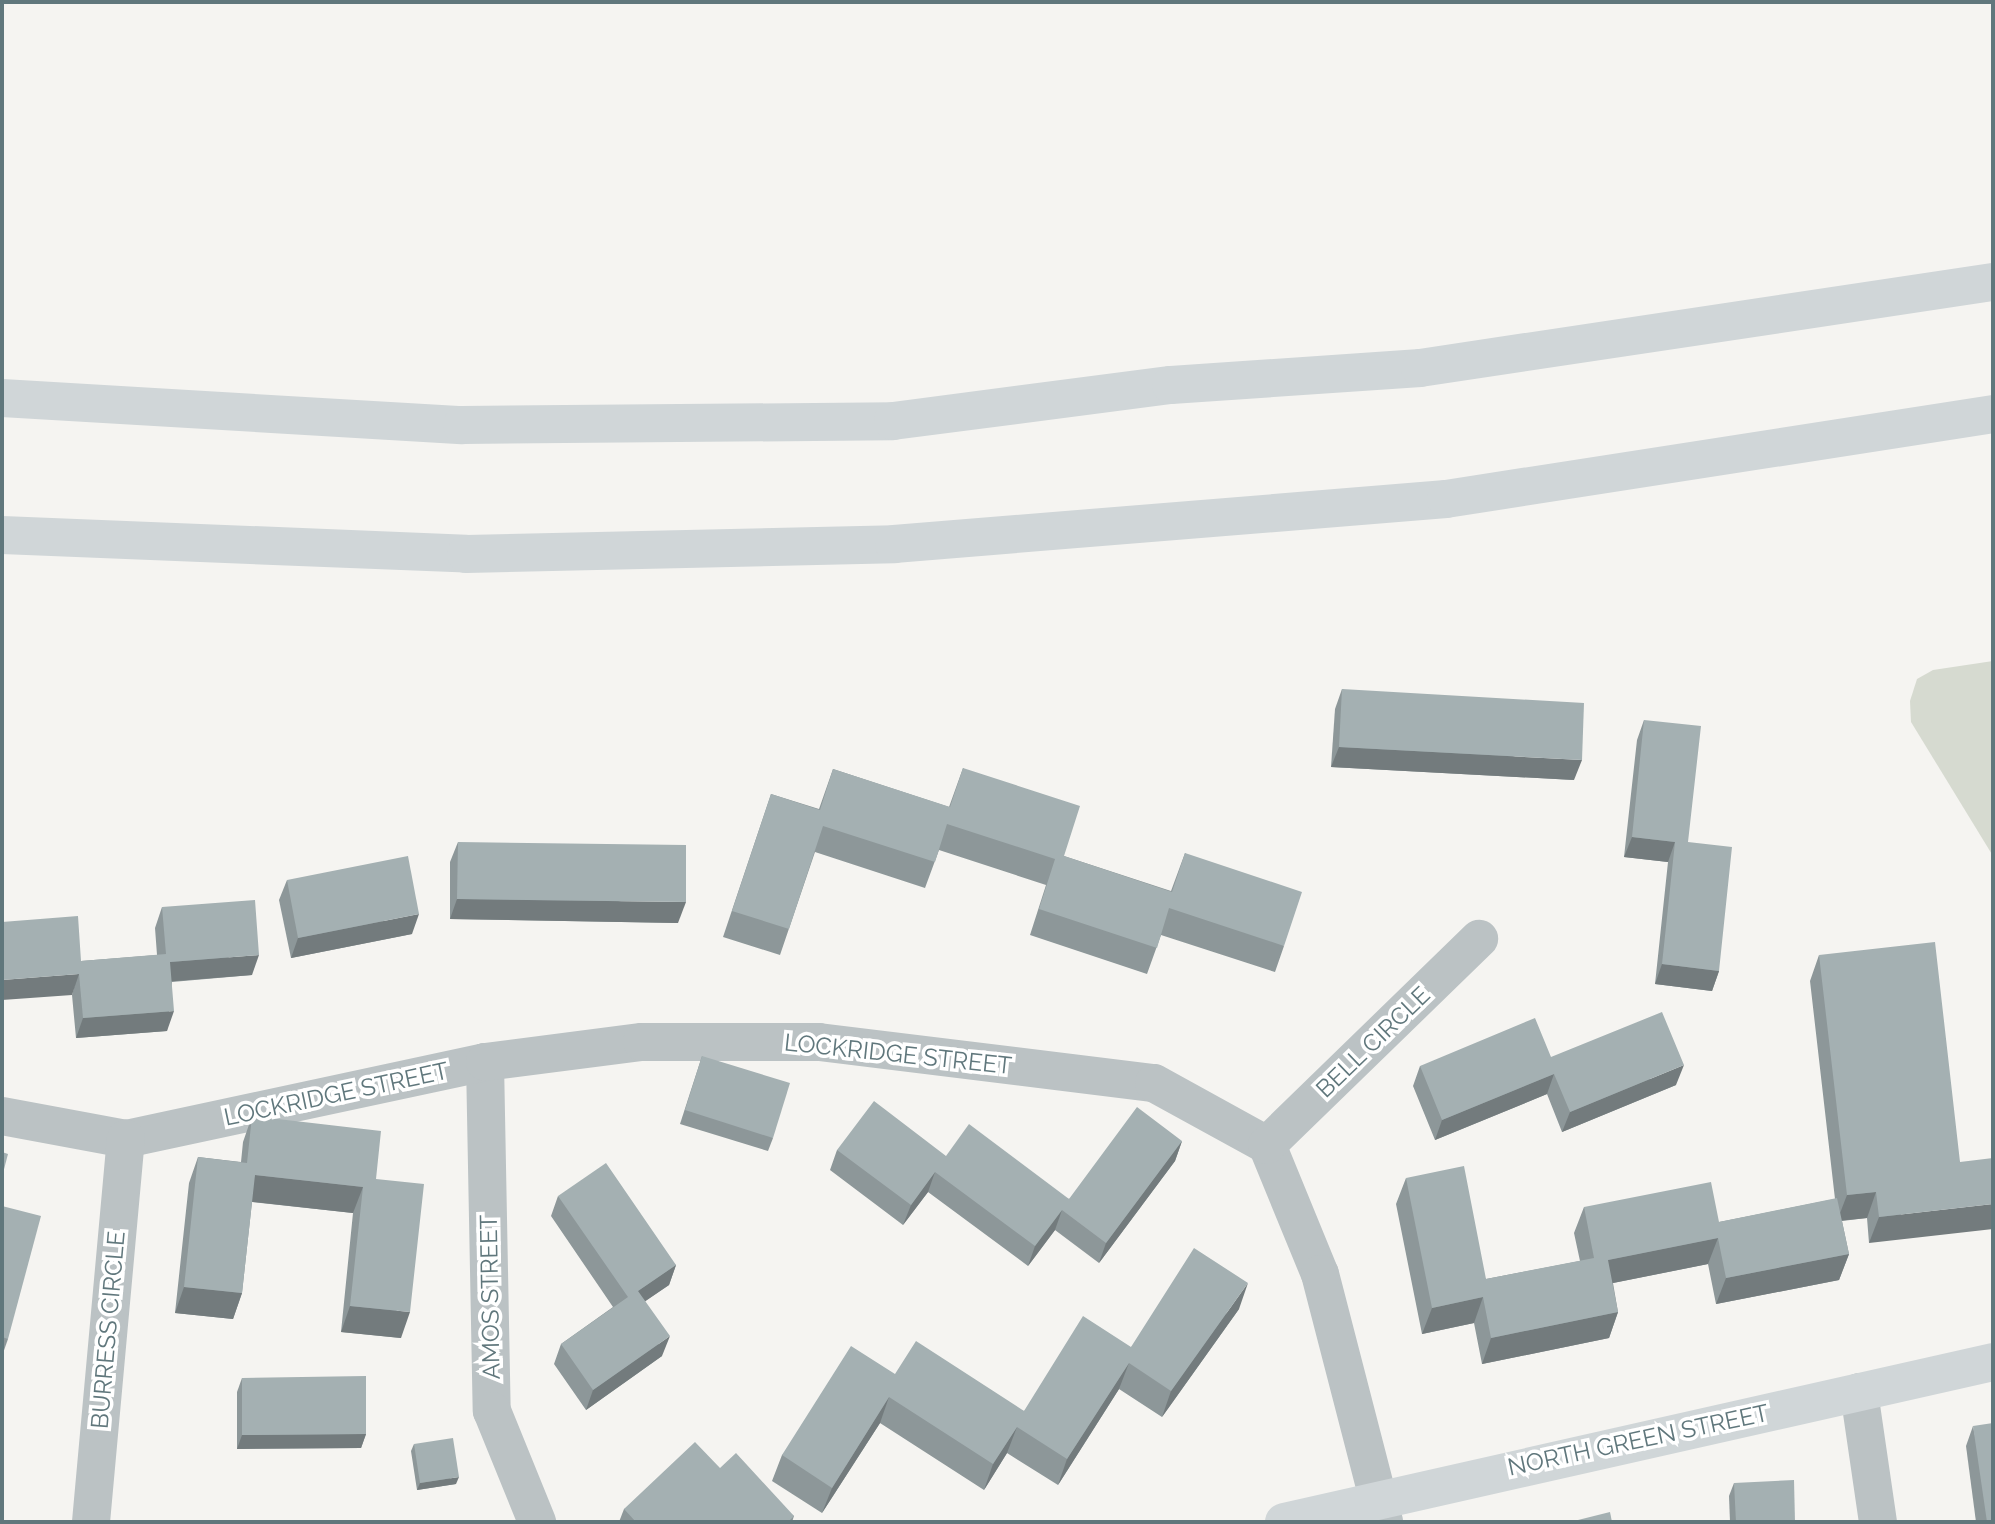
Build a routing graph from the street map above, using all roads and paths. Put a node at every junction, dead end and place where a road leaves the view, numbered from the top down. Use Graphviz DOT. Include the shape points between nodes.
graph roads {
  1 [pos="1993,282"];
  2 [pos="2,398"];
  3 [pos="1993,414"];
  4 [pos="2,535"];
  5 [pos="1479,939"];
  6 [pos="485,1062"];
  7 [pos="2,1116"];
  8 [pos="126,1139"];
  9 [pos="1267,1145"];
  10 [pos="1993,1362"];
  11 [pos="1859,1392"];
  12 [pos="1381,1509"];
  13 [pos="91,1522"];
  14 [pos="537,1522"];
  15 [pos="1284,1522"];
  16 [pos="1878,1522"];
  1 -- 2 [label="main road" via="1420,368 1171,385 893,421 462,425"];
  3 -- 4 [label="main road" via="1446,499 894,544 466,554"];
  5 -- 9 [label="street, BELL CIRCLE"];
  6 -- 8 [label="street, LOCKRIDGE STREET"];
  6 -- 9 [label="street, LOCKRIDGE STREET" via="642,1042 819,1042 1154,1083"];
  6 -- 14 [label="street, AMOS STREET" via="492,1411"];
  7 -- 8 [label="street, LOCKRIDGE STREET"];
  8 -- 13 [label="street, BURRESS CIRCLE"];
  9 -- 12 [label="street" via="1320,1274"];
  10 -- 11 [label="main road, NORTH GREEN STREET"];
  11 -- 12 [label="main road, NORTH GREEN STREET"];
  11 -- 16 [label="street"];
  12 -- 15 [label="main road, NORTH GREEN STREET"];
}
